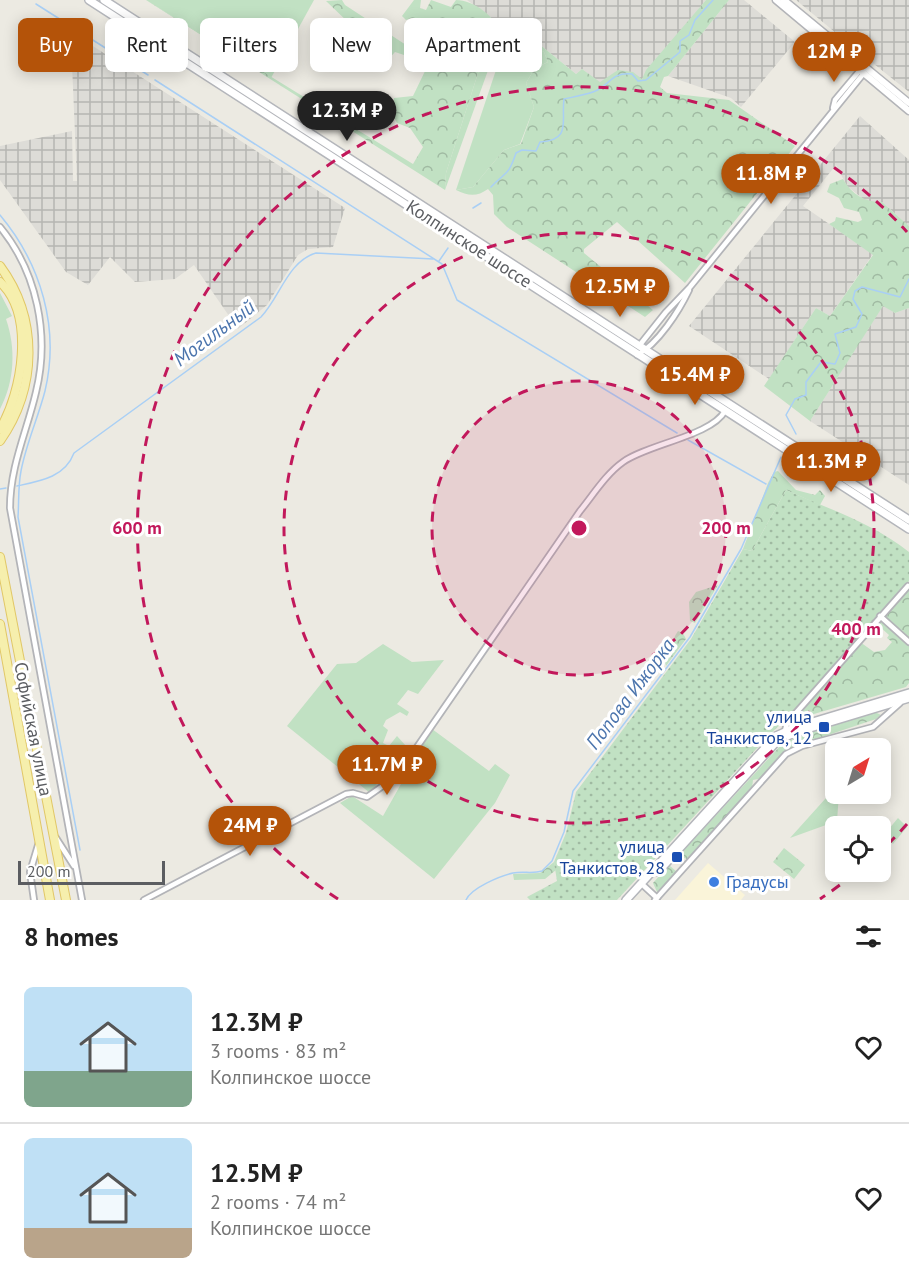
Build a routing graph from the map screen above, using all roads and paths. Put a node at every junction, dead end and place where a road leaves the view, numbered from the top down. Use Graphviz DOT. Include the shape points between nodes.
graph roads {
  1 [pos="89,0"];
  2 [pos="104,0"];
  3 [pos="776,0"];
  4 [pos="784,0"];
  5 [pos="862,71"];
  6 [pos="909,103"];
  7 [pos="909,111"];
  8 [pos="0,227"];
  9 [pos="0,266"];
  10 [pos="0,282"];
  11 [pos="643,348"];
  12 [pos="637,355"];
  13 [pos="725,411"];
  14 [pos="3,429"];
  15 [pos="0,441"];
  16 [pos="909,520"];
  17 [pos="909,529"];
  18 [pos="0,557"];
  19 [pos="908,586"];
  20 [pos="880,616"];
  21 [pos="0,624"];
  22 [pos="909,642"];
  23 [pos="0,647"];
  24 [pos="8,668"];
  25 [pos="909,693"];
  26 [pos="906,699"];
  27 [pos="785,731"];
  28 [pos="24,764"];
  29 [pos="42,768"];
  30 [pos="54,836"];
  31 [pos="39,842"];
  32 [pos="77,871"];
  33 [pos="643,885"];
  34 [pos="656,899"];
  35 [pos="34,900"];
  36 [pos="50,900"];
  37 [pos="66,900"];
  38 [pos="82,900"];
  39 [pos="144,900"];
  40 [pos="626,900"];
  41 [pos="632,900"];
  1 -- 12 [label="main road, Колпинское шоссе"];
  2 -- 11 [label="main road, Колпинское шоссе"];
  3 -- 5 [label="street"];
  4 -- 5 [label="street"];
  5 -- 6 [label="street"];
  5 -- 7 [label="street"];
  5 -- 11 [label="street" via="835,100 833,108"];
  8 -- 32 [label="street" via="30,279 41,330 39,377 13,468 9,507"];
  9 -- 14 [label="main road" via="19,298 29,349 24,391"];
  10 -- 14 [label="main road" via="13,302 22,349 15,396"];
  11 -- 12 [label="street"];
  11 -- 16 [label="main road, Колпинское шоссе"];
  12 -- 13 [label="main road, Колпинское шоссе"];
  13 -- 17 [label="main road, Колпинское шоссе"];
  13 -- 39 [label="street" via="716,423 633,456 612,471 580,511 397,776 367,797 346,794"];
  14 -- 15 [label="main road"];
  18 -- 29 [label="main road, Софийская улица"];
  19 -- 20 [label="street"];
  20 -- 22 [label="street"];
  20 -- 27 [label="street" via="787,723"];
  21 -- 24 [label="main road, Софийская улица"];
  23 -- 24 [label="main road"];
  24 -- 28 [label="main road, Софийская улица"];
  25 -- 27 [label="main road"];
  26 -- 33 [label="main road" via="778,740"];
  26 -- 34 [label="street" via="873,727 786,754"];
  27 -- 33 [label="main road" via="764,747 661,858"];
  28 -- 29 [label="main road" via="30,758"];
  28 -- 31 [label="main road, Софийская улица"];
  29 -- 30 [label="main road, Софийская улица"];
  30 -- 32 [label="street"];
  30 -- 37 [label="main road, Софийская улица"];
  31 -- 35 [label="street" via="30,872"];
  31 -- 36 [label="main road, Софийская улица"];
  32 -- 38 [label="street"];
  33 -- 34 [label="street"];
  33 -- 40 [label="main road"];
  33 -- 41 [label="main road"];
}
